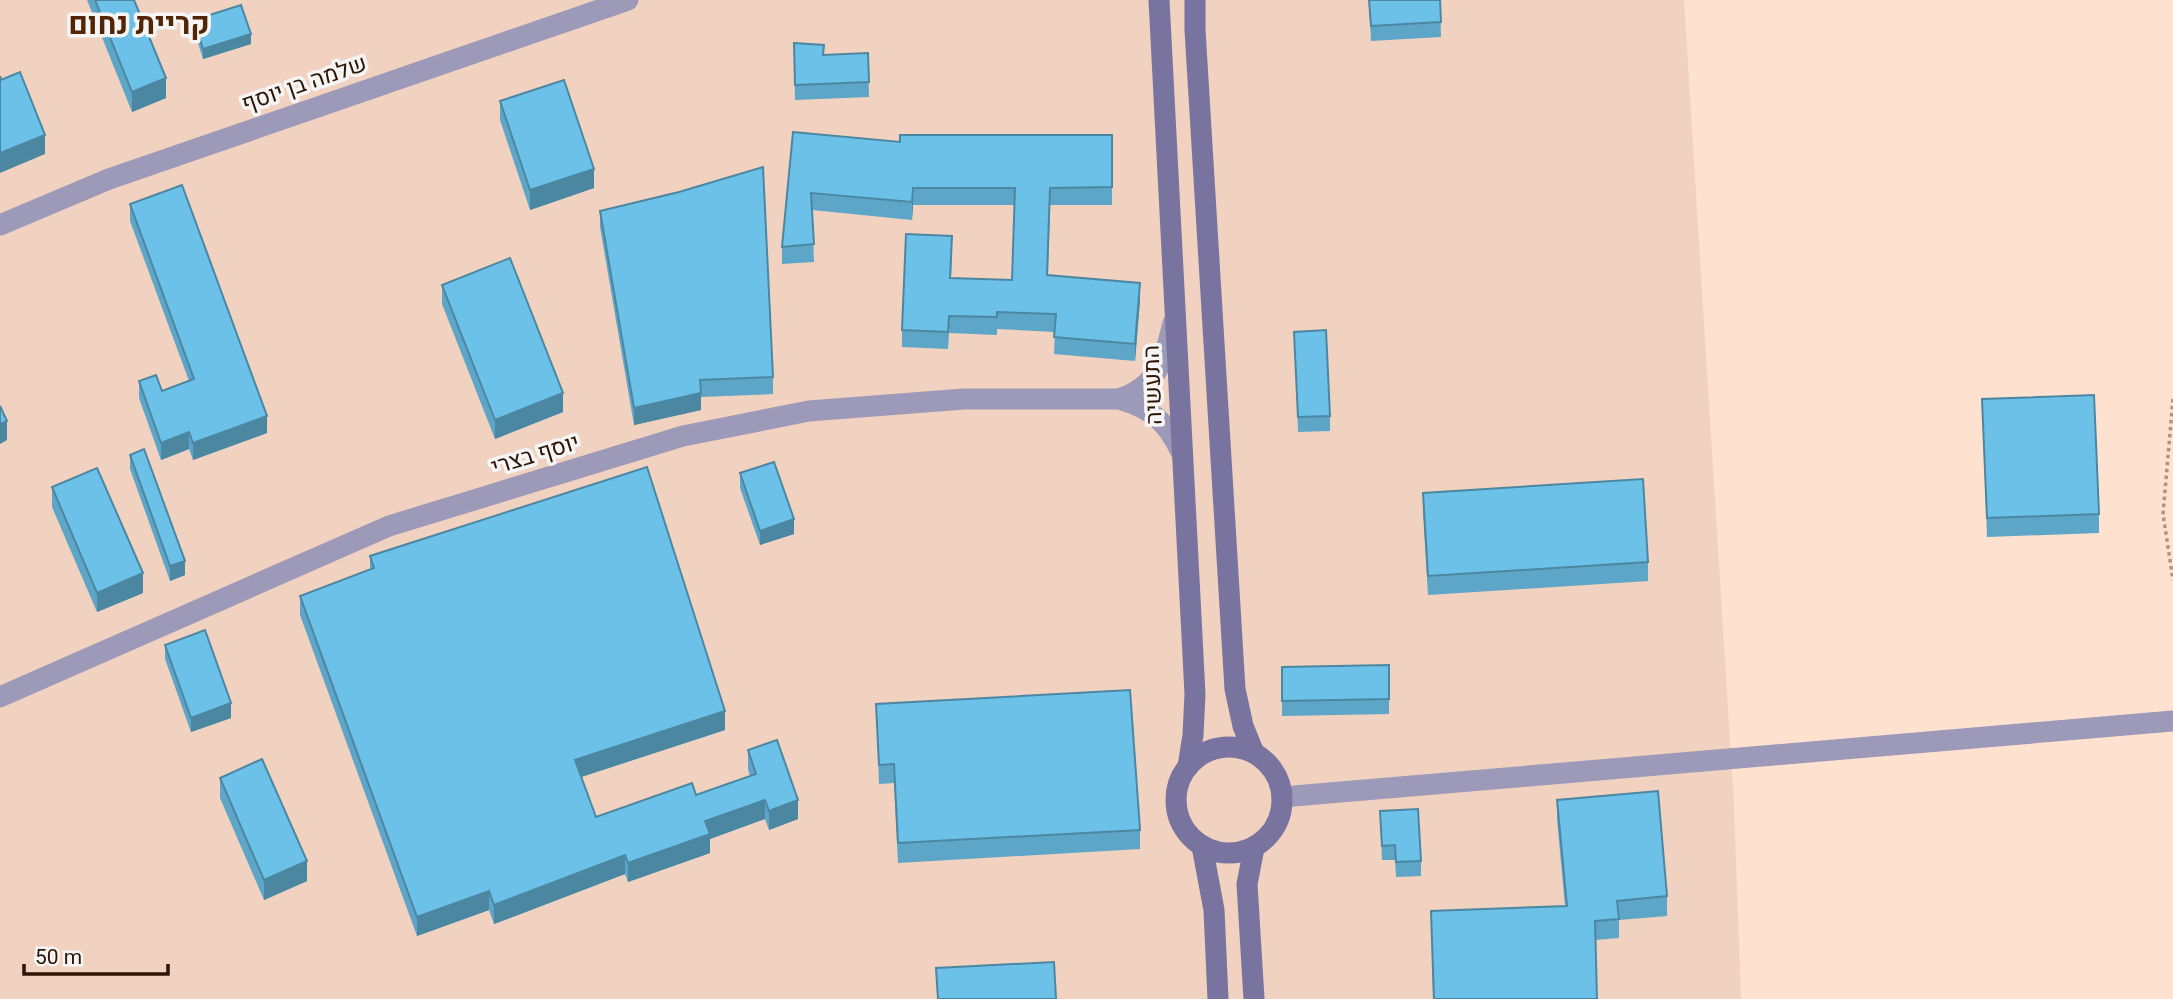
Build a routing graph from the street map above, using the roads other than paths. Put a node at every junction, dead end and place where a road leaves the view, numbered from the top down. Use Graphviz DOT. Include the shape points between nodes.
graph roads {
  1 [pos="628,0"];
  2 [pos="1159,0"];
  3 [pos="1195,0"];
  4 [pos="0,225"];
  5 [pos="1175,315"];
  6 [pos="1119,399"];
  7 [pos="1181,452"];
  8 [pos="0,697"];
  9 [pos="2173,721"];
  10 [pos="1254,753"];
  11 [pos="1188,767"];
  12 [pos="1282,797"];
  13 [pos="1202,846"];
  14 [pos="1254,848"];
  15 [pos="1218,999"];
  16 [pos="1254,999"];
  1 -- 4 [label="street, שלמה בן יוסף" via="109,179"];
  2 -- 5 [label="street, התעשיה"];
  3 -- 10 [label="street" via="1235,688"];
  5 -- 6 [label="street" via="1158,369 1137,393"];
  5 -- 7 [label="street, התעשיה"];
  6 -- 7 [label="street, יוסף בצרי" via="1156,415"];
  6 -- 8 [label="street, יוסף בצרי" via="964,400 808,411 683,436 389,526"];
  7 -- 11 [label="street, התעשיה" via="1195,694"];
  9 -- 12 [label="street"];
  10 -- 11 [label="street" via="1237,747 1219,748"];
  10 -- 12 [label="street" via="1278,779"];
  11 -- 13 [label="street" via="1179,783 1179,818"];
  12 -- 14 [label="street" via="1276,827"];
  13 -- 14 [label="street" via="1219,853"];
  13 -- 15 [label="street" via="1214,910"];
  14 -- 16 [label="street" via="1247,884"];
}
